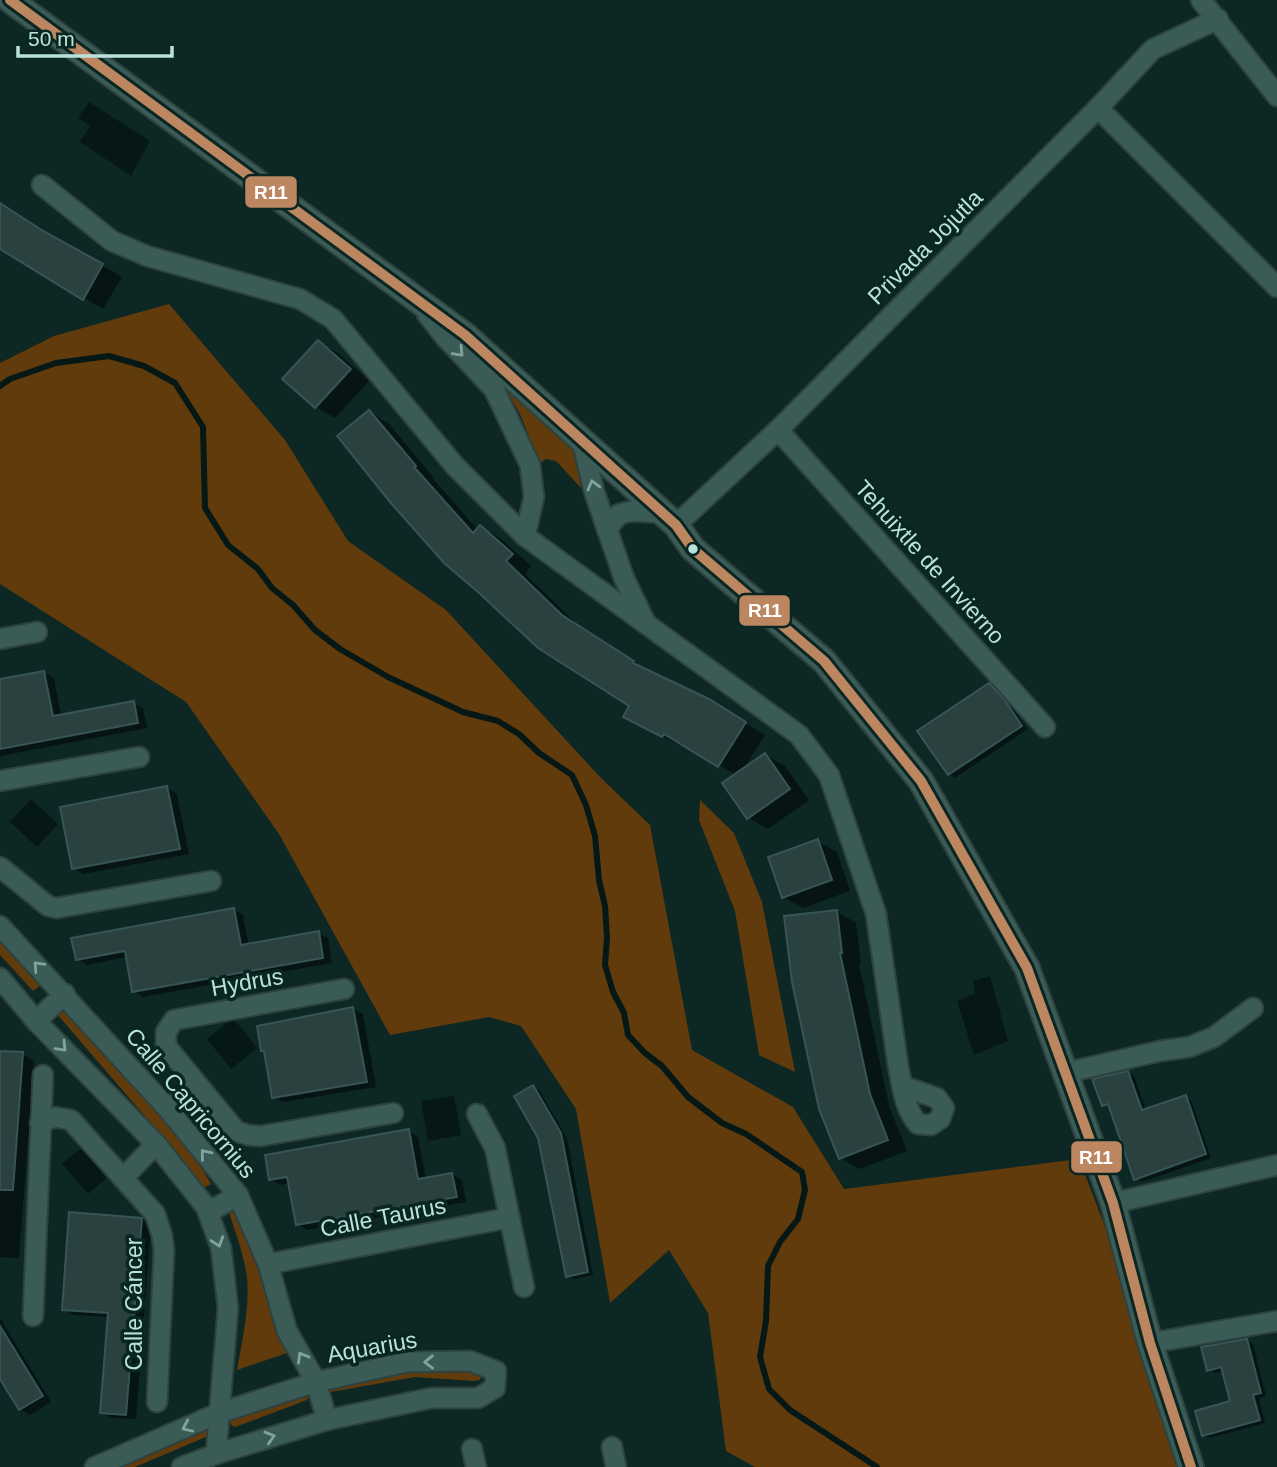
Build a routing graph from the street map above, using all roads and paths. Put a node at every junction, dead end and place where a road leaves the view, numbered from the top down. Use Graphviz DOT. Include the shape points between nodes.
graph roads {
  1 [pos="10,0"];
  2 [pos="1201,0"];
  3 [pos="1218,19"];
  4 [pos="1277,96"];
  5 [pos="1098,108"];
  6 [pos="42,185"];
  7 [pos="1277,286"];
  8 [pos="415,299"];
  9 [pos="778,430"];
  10 [pos="582,441"];
  11 [pos="669,519"];
  12 [pos="607,529"];
  13 [pos="525,536"];
  14 [pos="646,624"];
  15 [pos="37,632"];
  16 [pos="0,639"];
  17 [pos="1045,727"];
  18 [pos="139,757"];
  19 [pos="0,781"];
  20 [pos="0,867"];
  21 [pos="211,881"];
  22 [pos="0,926"];
  23 [pos="0,978"];
  24 [pos="344,989"];
  25 [pos="65,994"];
  26 [pos="1253,1008"];
  27 [pos="36,1021"];
  28 [pos="1065,1073"];
  29 [pos="43,1075"];
  30 [pos="199,1086"];
  31 [pos="902,1086"];
  32 [pos="167,1108"];
  33 [pos="393,1112"];
  34 [pos="477,1114"];
  35 [pos="40,1122"];
  36 [pos="156,1144"];
  37 [pos="1277,1166"];
  38 [pos="123,1178"];
  39 [pos="238,1195"];
  40 [pos="1113,1203"];
  41 [pos="206,1207"];
  42 [pos="508,1218"];
  43 [pos="268,1264"];
  44 [pos="524,1286"];
  45 [pos="33,1316"];
  46 [pos="1277,1321"];
  47 [pos="1150,1343"];
  48 [pos="316,1382"];
  49 [pos="158,1402"];
  50 [pos="219,1413"];
  51 [pos="327,1420"];
  52 [pos="612,1447"];
  53 [pos="216,1454"];
  54 [pos="95,1467"];
  55 [pos="182,1467"];
  56 [pos="616,1467"];
  57 [pos="1191,1467"];
  1 -- 8 [label="street"];
  2 -- 3 [label="street"];
  3 -- 4 [label="street"];
  3 -- 5 [label="street, Privada Jojutla" via="1153,49"];
  5 -- 7 [label="street"];
  5 -- 9 [label="street, Privada Jojutla"];
  6 -- 13 [label="street" via="112,241 147,256 300,299 333,319 455,466"];
  8 -- 10 [label="street" via="465,335"];
  8 -- 13 [label="street, one-way" via="494,389 530,465 534,497"];
  9 -- 11 [label="street, Privada Jojutla"];
  9 -- 17 [label="street, Tehuixtle de Invierno"];
  10 -- 11 [label="street"];
  12 -- 10 [label="street, one-way"];
  11 -- 12 [label="street" via="632,511 619,514"];
  11 -- 28 [label="street" via="693,549 824,661 921,781 1027,968"];
  12 -- 14 [label="street"];
  13 -- 14 [label="street"];
  14 -- 31 [label="street" via="799,735 829,775 876,914"];
  15 -- 16 [label="street"];
  18 -- 19 [label="street"];
  20 -- 21 [label="street" via="48,906 57,908"];
  25 -- 22 [label="street, Calle Capricornius, one-way"];
  23 -- 27 [label="street"];
  24 -- 30 [label="street, Hydrus" via="174,1020 166,1032 166,1046"];
  25 -- 27 [label="street"];
  25 -- 32 [label="street, Calle Capricornius"];
  26 -- 28 [label="street" via="1214,1037 1189,1047"];
  27 -- 36 [label="street, one-way"];
  28 -- 40 [label="street"];
  29 -- 35 [label="street"];
  30 -- 32 [label="street"];
  30 -- 33 [label="street" via="236,1131 248,1135"];
  39 -- 32 [label="street, Calle Capricornius, one-way"];
  34 -- 42 [label="street" via="495,1148"];
  35 -- 38 [label="street, Calle Cáncer" via="55,1117 71,1120"];
  35 -- 45 [label="street"];
  36 -- 38 [label="street"];
  36 -- 41 [label="street"];
  37 -- 40 [label="street"];
  38 -- 49 [label="street, Calle Cáncer" via="155,1214 162,1235"];
  39 -- 41 [label="street" via="216,1208"];
  39 -- 43 [label="street, Calle Capricornius"];
  40 -- 47 [label="street"];
  41 -- 50 [label="street, one-way" via="221,1248 228,1308"];
  42 -- 43 [label="street, Calle Taurus"];
  42 -- 44 [label="street"];
  48 -- 43 [label="street, Calle Capricornius, one-way" via="286,1331"];
  46 -- 47 [label="street"];
  47 -- 57 [label="street"];
  48 -- 50 [label="street, Aquarius"];
  48 -- 51 [label="street, Calle Capricornius"];
  51 -- 48 [label="street, Aquarius, one-way" via="431,1398 478,1398 495,1388 496,1371 470,1361 407,1362"];
  50 -- 53 [label="street"];
  50 -- 54 [label="street, Aquarius, one-way"];
  53 -- 51 [label="street, Aquarius, one-way"];
  52 -- 56 [label="street"];
  53 -- 55 [label="street, Aquarius"];
}
